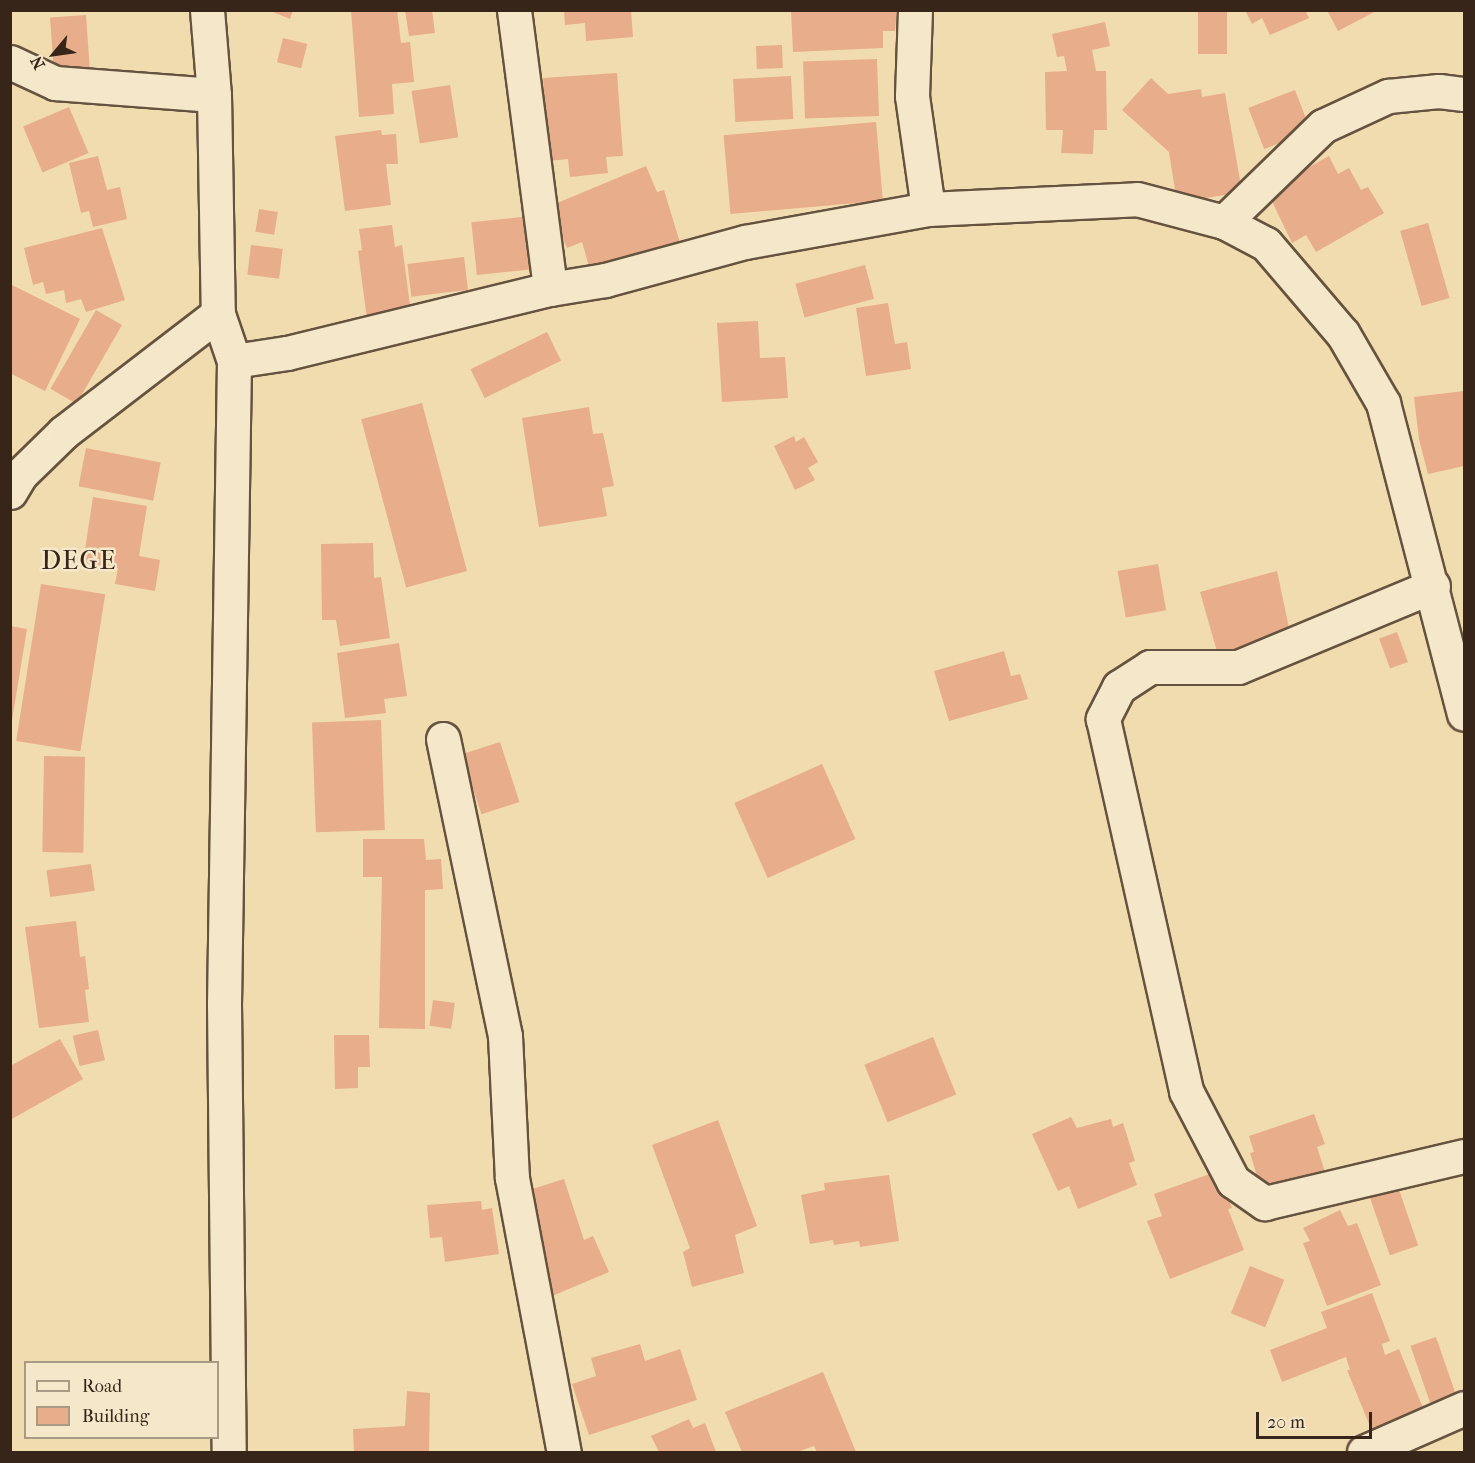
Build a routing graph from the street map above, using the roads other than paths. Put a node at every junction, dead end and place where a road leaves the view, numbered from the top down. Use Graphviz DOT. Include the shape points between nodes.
graph roads {
  1 [pos="207,10"];
  2 [pos="514,10"];
  3 [pos="915,10"];
  4 [pos="10,62"];
  5 [pos="1464,94"];
  6 [pos="214,95"];
  7 [pos="928,209"];
  8 [pos="1224,222"];
  9 [pos="550,289"];
  10 [pos="218,314"];
  11 [pos="234,362"];
  12 [pos="10,492"];
  13 [pos="1433,586"];
  14 [pos="1464,714"];
  15 [pos="442,739"];
  16 [pos="1464,1155"];
  17 [pos="1464,1408"];
  18 [pos="230,1452"];
  19 [pos="564,1452"];
  20 [pos="1364,1452"];
  1 -- 6 [label="street"];
  2 -- 9 [label="street"];
  3 -- 7 [label="street" via="912,96"];
  4 -- 6 [label="street" via="55,83"];
  5 -- 8 [label="street" via="1439,91 1388,96 1323,126"];
  6 -- 10 [label="street"];
  7 -- 8 [label="street" via="1137,199"];
  7 -- 9 [label="street" via="745,242 605,280"];
  8 -- 13 [label="street" via="1266,244 1343,334 1383,403"];
  9 -- 11 [label="street" via="287,353"];
  10 -- 11 [label="street"];
  10 -- 12 [label="street" via="64,432 21,474"];
  11 -- 18 [label="street" via="224,1003"];
  13 -- 14 [label="street"];
  13 -- 16 [label="street" via="1238,667 1150,667 1119,687 1103,719 1186,1091 1233,1181 1265,1203"];
  15 -- 19 [label="street" via="504,1036 512,1178"];
  17 -- 20 [label="street"];
}
